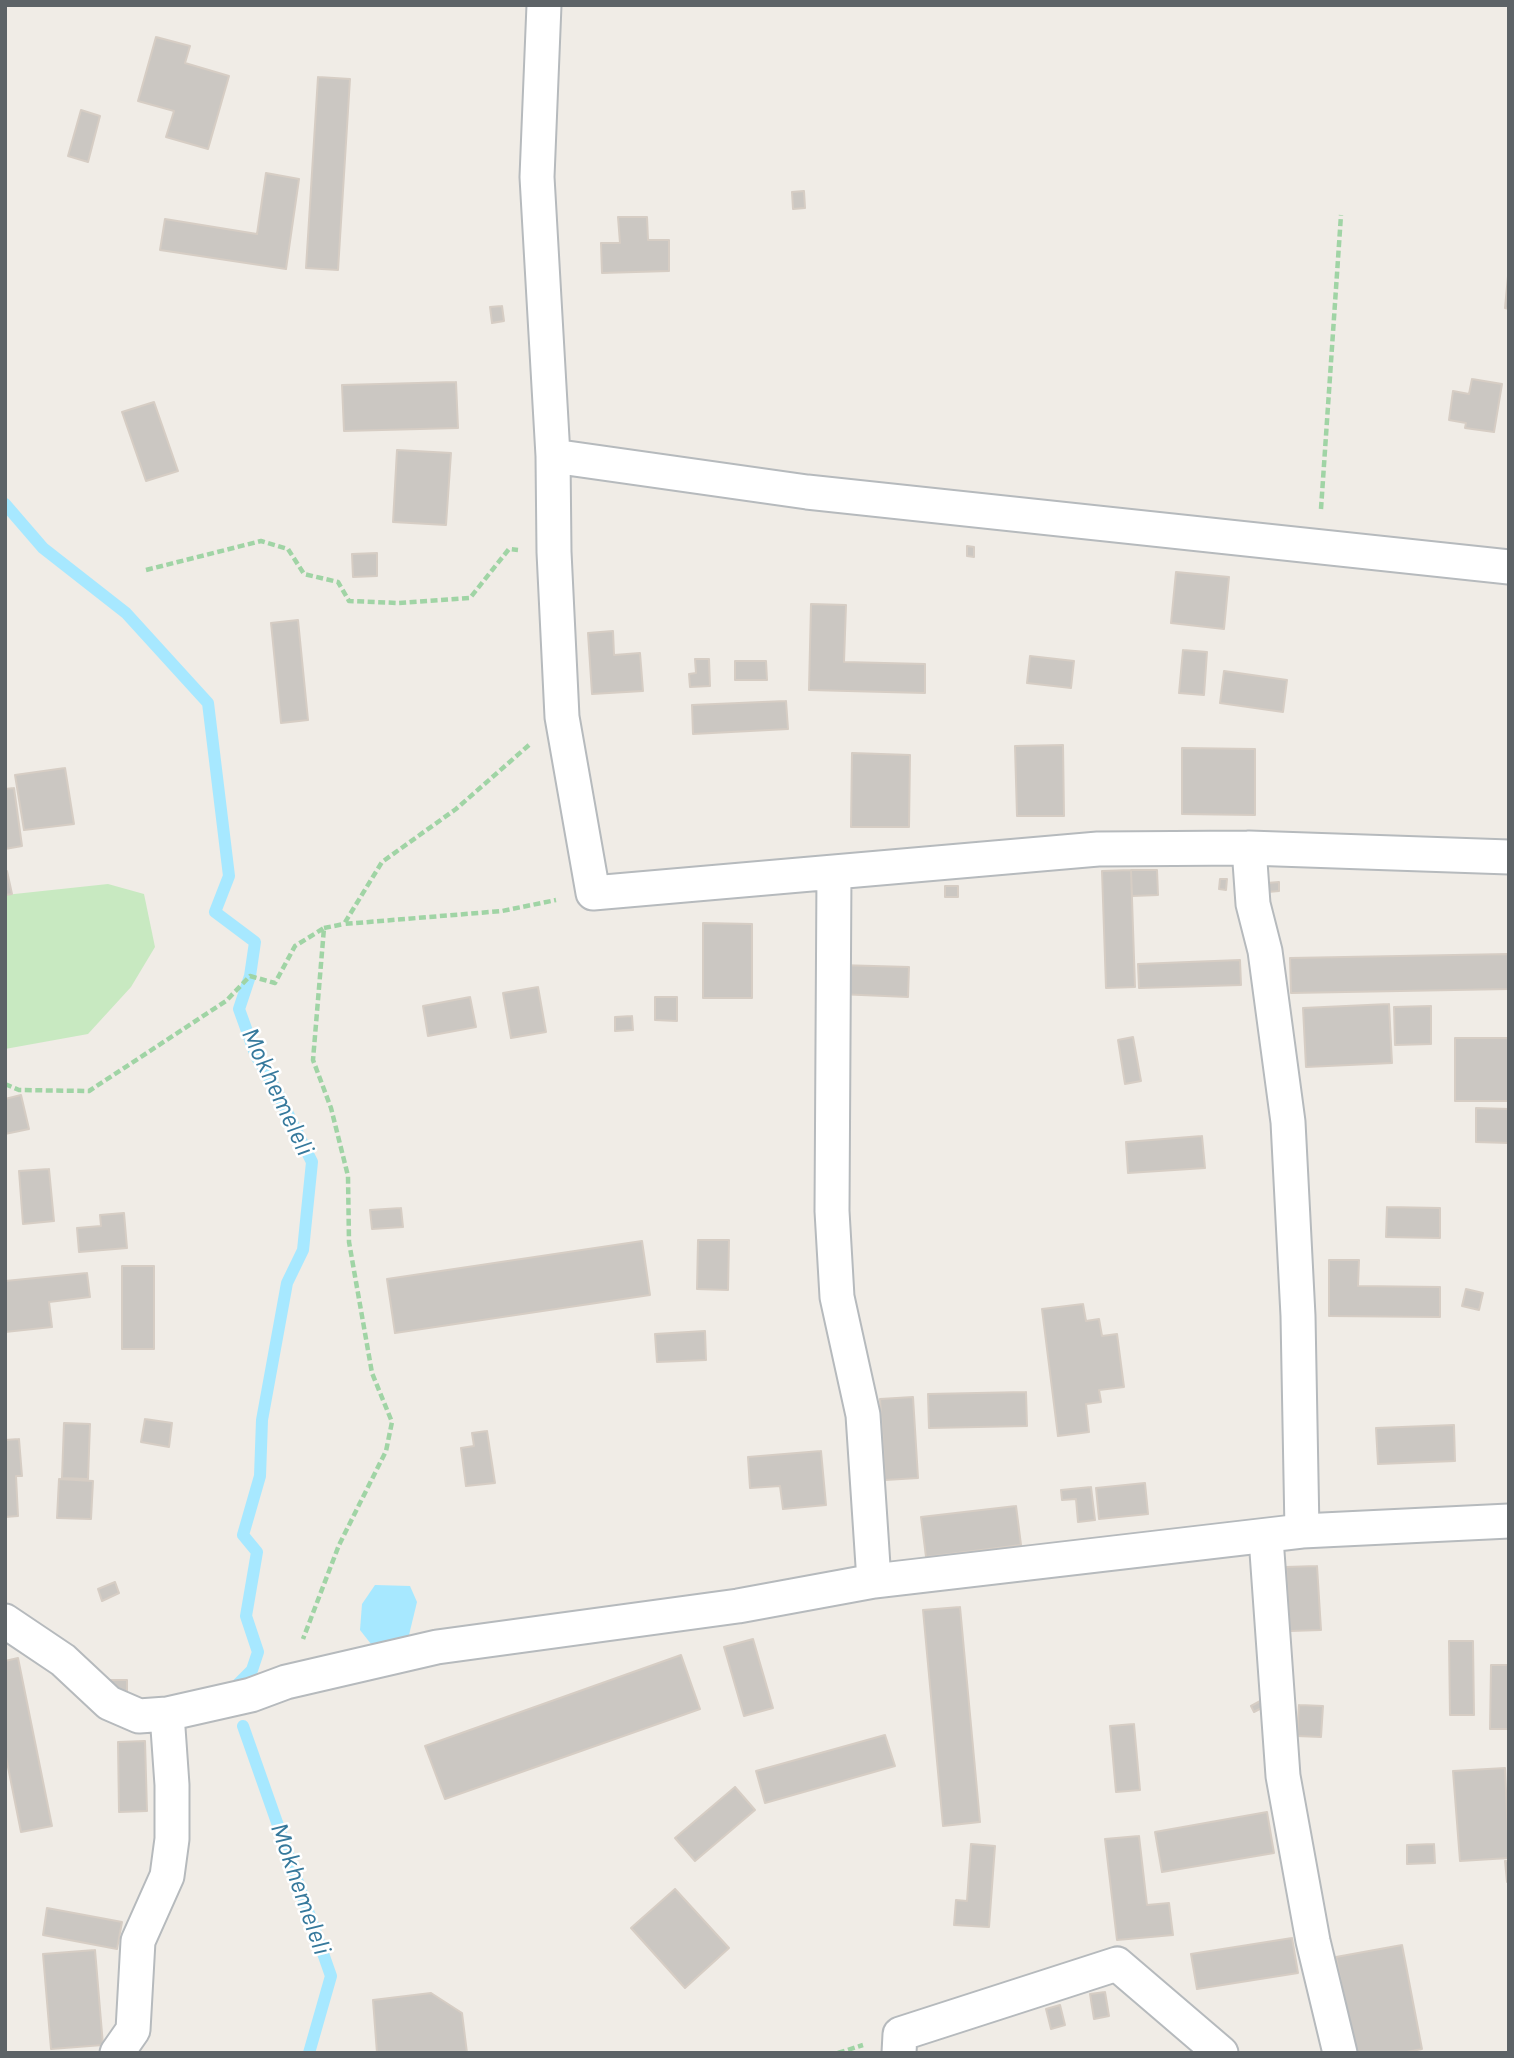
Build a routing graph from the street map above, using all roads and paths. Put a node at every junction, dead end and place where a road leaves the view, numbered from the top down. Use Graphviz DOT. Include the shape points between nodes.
graph roads {
  1 [pos="544,5"];
  2 [pos="1341,215"];
  3 [pos="553,456"];
  4 [pos="1319,548"];
  5 [pos="554,552"];
  6 [pos="1509,567"];
  7 [pos="146,570"];
  8 [pos="562,717"];
  9 [pos="1249,848"];
  10 [pos="1509,857"];
  11 [pos="834,872"];
  12 [pos="593,893"];
  13 [pos="344,924"];
  14 [pos="324,928"];
  15 [pos="5,1084"];
  16 [pos="1509,1521"];
  17 [pos="1302,1531"];
  18 [pos="1266,1538"];
  19 [pos="874,1581"];
  20 [pos="5,1621"];
  21 [pos="286,1682"];
  22 [pos="167,1714"];
  23 [pos="117,2053"];
  24 [pos="899,2053"];
  25 [pos="1221,2053"];
  26 [pos="1340,2053"];
  1 -- 3 [label="street" via="537,177"];
  2 -- 4 [label="path"];
  3 -- 4 [label="street" via="807,492"];
  3 -- 5 [label="street"];
  4 -- 6 [label="street"];
  5 -- 7 [label="path" via="509,549 470,598 398,603 349,601 338,582 304,574 288,549 261,541"];
  5 -- 8 [label="street"];
  8 -- 12 [label="street"];
  8 -- 13 [label="path" via="456,809 382,862"];
  9 -- 10 [label="street"];
  9 -- 11 [label="street" via="1098,849"];
  9 -- 17 [label="street" via="1253,904 1265,951 1288,1122"];
  11 -- 12 [label="street"];
  11 -- 19 [label="street" via="832,1211 837,1297 863,1415"];
  12 -- 13 [label="path" via="502,911"];
  13 -- 14 [label="path"];
  14 -- 15 [label="path" via="295,946 275,983 250,976 226,1001 89,1091 19,1090"];
  14 -- 21 [label="path" via="313,1060 348,1176 349,1242 372,1373 392,1422 386,1451 339,1545"];
  16 -- 17 [label="street"];
  17 -- 18 [label="street"];
  18 -- 19 [label="street"];
  18 -- 26 [label="street" via="1283,1776 1313,1941"];
  19 -- 21 [label="street" via="738,1606 437,1647"];
  20 -- 22 [label="street" via="63,1660 109,1703 139,1716"];
  21 -- 22 [label="street"];
  22 -- 23 [label="street" via="172,1839 167,1876 138,1941 133,2030"];
  24 -- 25 [label="street" via="900,2034 1117,1964"];
}
